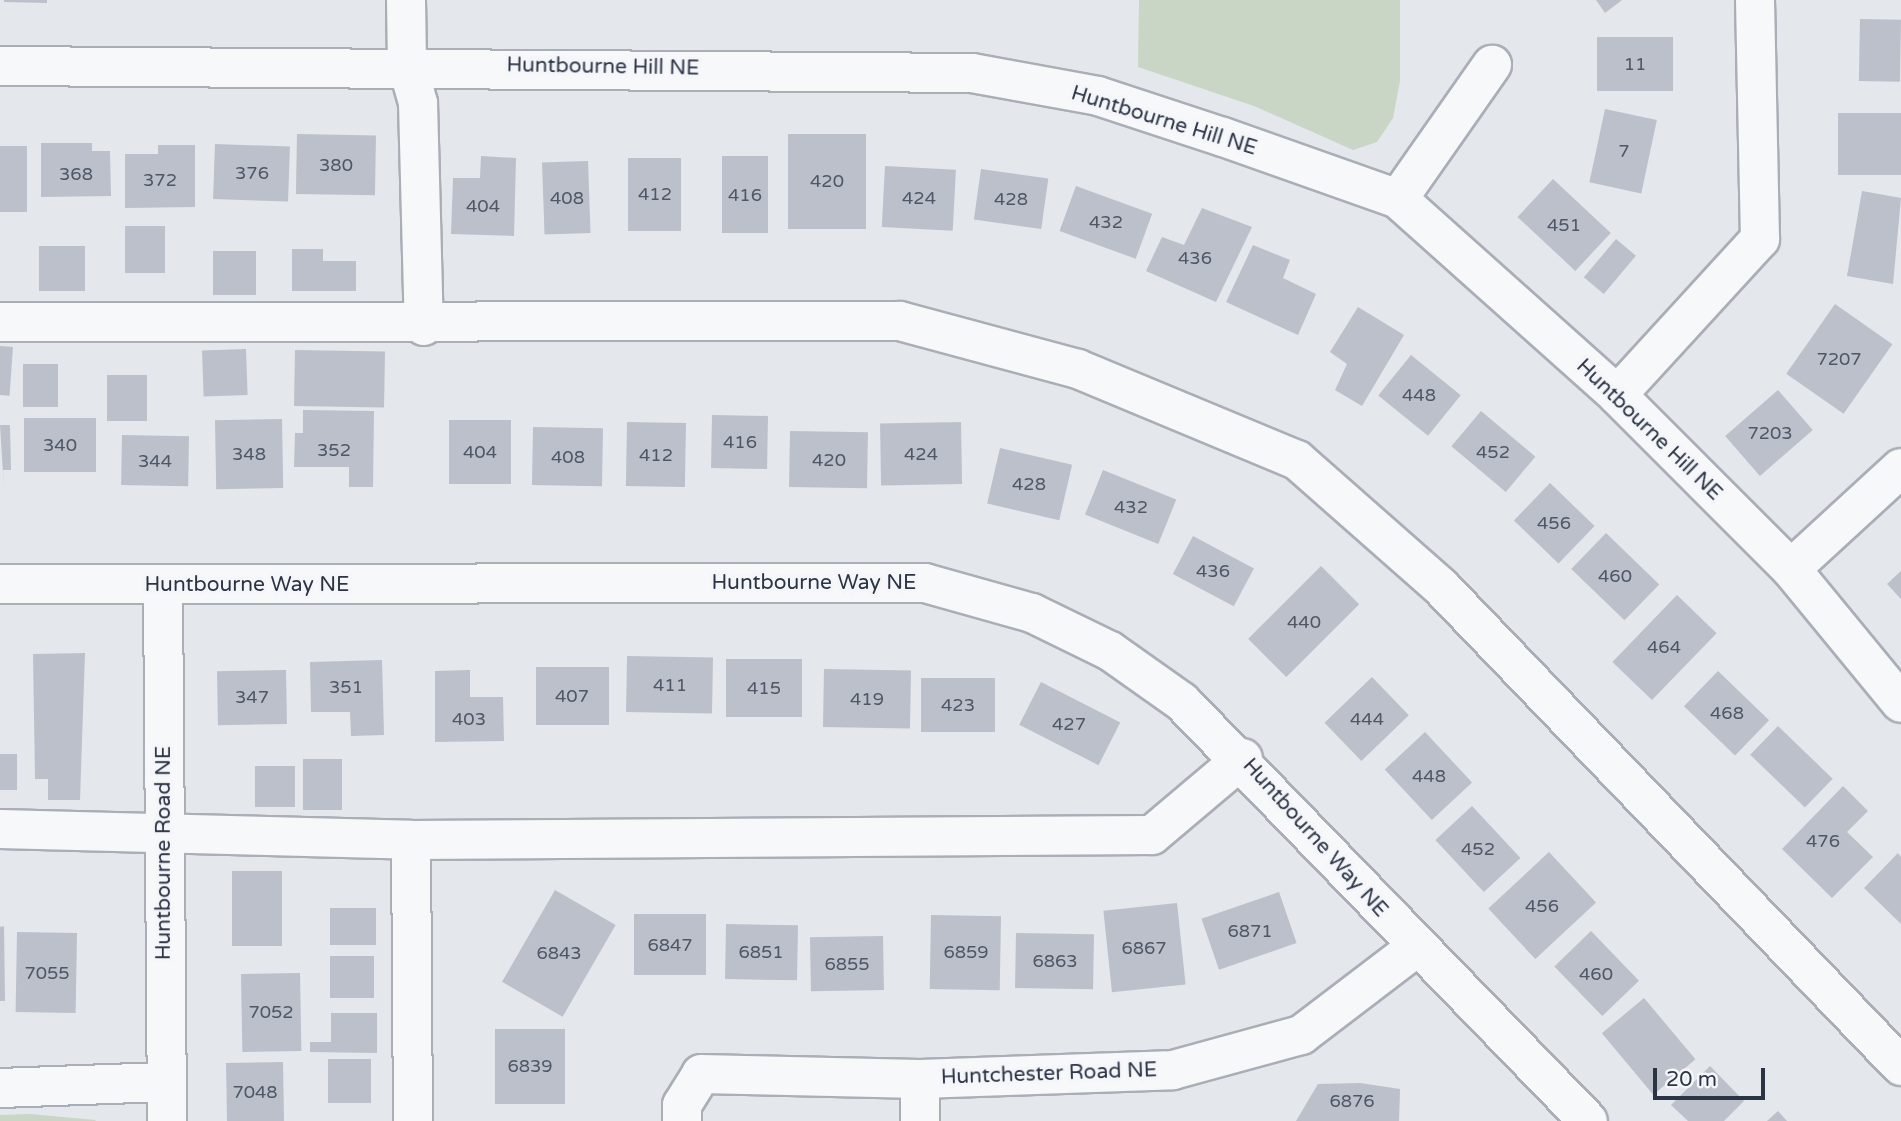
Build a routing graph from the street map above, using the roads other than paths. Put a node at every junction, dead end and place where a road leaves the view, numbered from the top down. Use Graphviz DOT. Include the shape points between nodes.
graph roads {
  1 [pos="406,0"];
  2 [pos="1755,0"];
  3 [pos="407,64"];
  4 [pos="1492,65"];
  5 [pos="0,66"];
  6 [pos="1398,200"];
  7 [pos="0,322"];
  8 [pos="424,326"];
  9 [pos="1617,395"];
  10 [pos="1901,468"];
  11 [pos="1791,569"];
  12 [pos="0,584"];
  13 [pos="163,586"];
  14 [pos="1901,703"];
  15 [pos="1243,758"];
  16 [pos="0,829"];
  17 [pos="164,831"];
  18 [pos="411,840"];
  19 [pos="1415,948"];
  20 [pos="1901,1066"];
  21 [pos="920,1079"];
  22 [pos="166,1082"];
  23 [pos="0,1088"];
  24 [pos="167,1121"];
  25 [pos="413,1121"];
  26 [pos="682,1121"];
  27 [pos="920,1121"];
  28 [pos="1588,1121"];
  1 -- 3 [label="street"];
  2 -- 9 [label="street" via="1760,239"];
  3 -- 5 [label="street, Huntbourne Hill NE"];
  3 -- 6 [label="street, Huntbourne Hill NE" via="972,73 1098,96"];
  3 -- 8 [label="street" via="418,103"];
  4 -- 6 [label="street"];
  6 -- 9 [label="street, Huntbourne Hill NE"];
  7 -- 8 [label="street"];
  8 -- 20 [label="street" via="900,321 1078,369 1297,460 1441,587"];
  9 -- 11 [label="street, Huntbourne Hill NE"];
  10 -- 11 [label="street"];
  11 -- 14 [label="street, Huntbourne Hill NE"];
  12 -- 13 [label="street, Huntbourne Way NE"];
  13 -- 15 [label="street, Huntbourne Way NE" via="925,583 1032,612 1110,651 1182,702"];
  13 -- 17 [label="street, Huntbourne Road NE"];
  15 -- 18 [label="street" via="1152,835"];
  15 -- 19 [label="street, Huntbourne Way NE"];
  16 -- 17 [label="street"];
  17 -- 18 [label="street"];
  17 -- 22 [label="street, Huntbourne Road NE"];
  18 -- 25 [label="street"];
  19 -- 21 [label="street, Huntchester Road NE" via="1301,1035 1173,1070"];
  19 -- 28 [label="street, Huntbourne Way NE"];
  21 -- 26 [label="street, Huntchester Road NE" via="701,1074 682,1105"];
  21 -- 27 [label="street"];
  22 -- 23 [label="street"];
  22 -- 24 [label="street, Huntbourne Road NE"];
}
